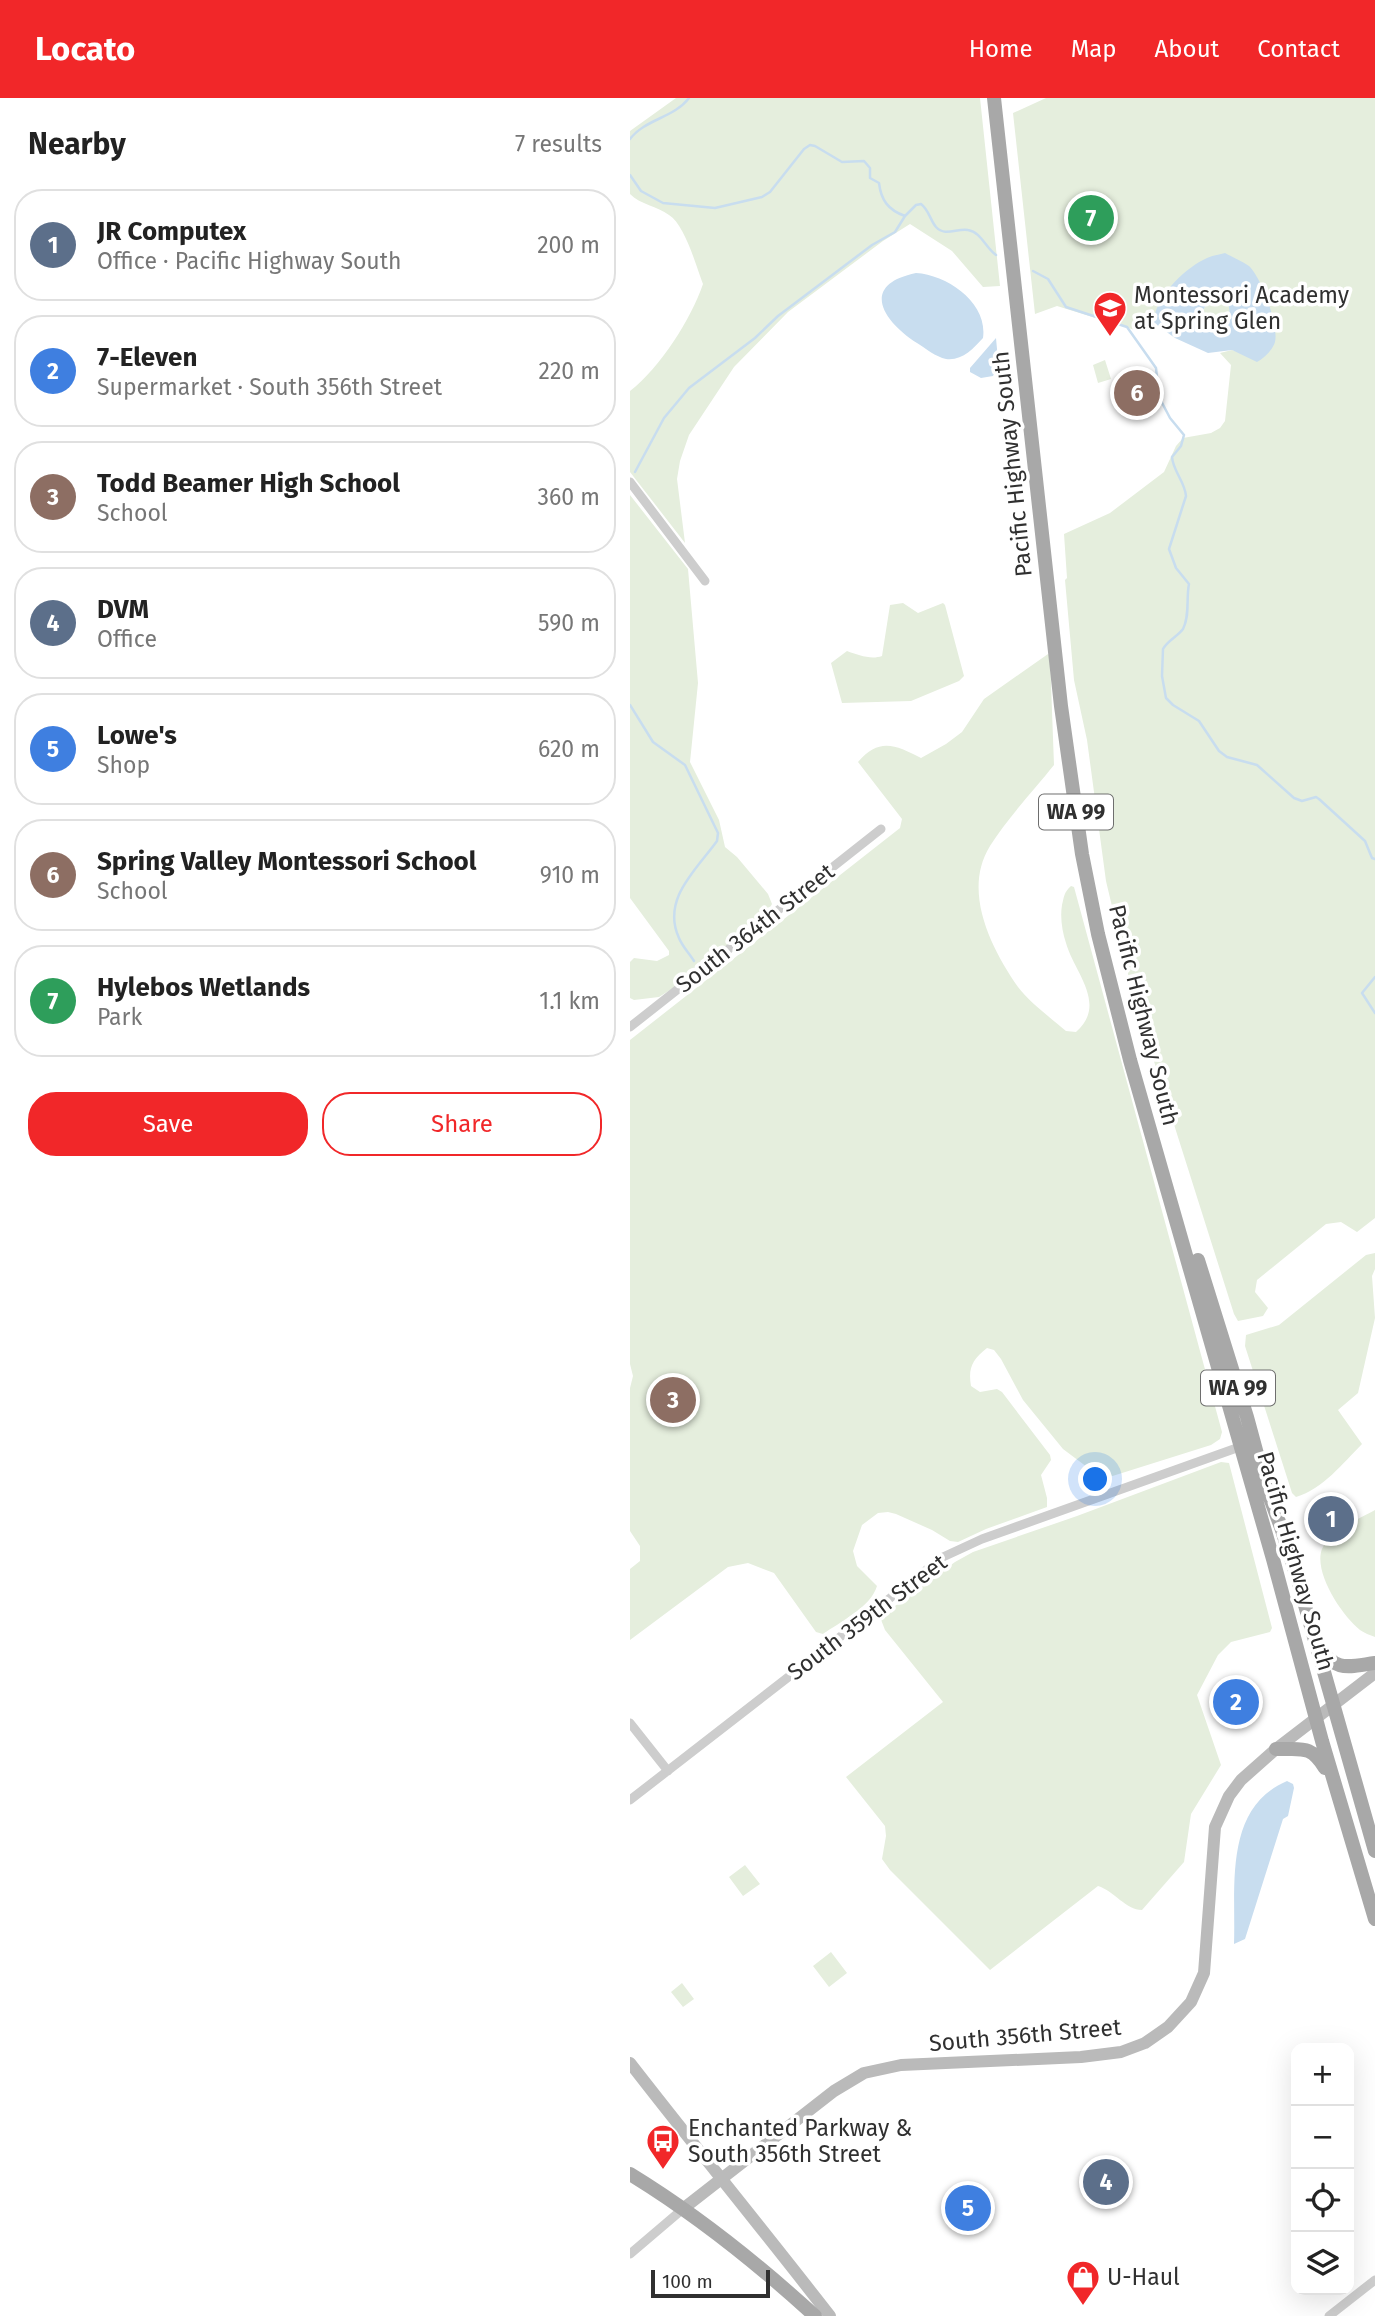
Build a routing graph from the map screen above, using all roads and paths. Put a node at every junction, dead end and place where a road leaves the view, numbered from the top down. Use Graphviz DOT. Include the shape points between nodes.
graph roads {
  1 [pos="994,98"];
  2 [pos="1003,98"];
  3 [pos="630,482"];
  4 [pos="705,581"];
  5 [pos="881,829"];
  6 [pos="630,1027"];
  7 [pos="1247,1444"];
  8 [pos="1314,1640"];
  9 [pos="1375,1663"];
  10 [pos="1375,1673"];
  11 [pos="1333,1707"];
  12 [pos="1317,1719"];
  13 [pos="630,1723"];
  14 [pos="1276,1749"];
  15 [pos="668,1771"];
  16 [pos="1334,1780"];
  17 [pos="630,1801"];
  18 [pos="1375,1851"];
  19 [pos="1375,1919"];
  20 [pos="630,2063"];
  21 [pos="630,2174"];
  22 [pos="721,2179"];
  23 [pos="684,2208"];
  24 [pos="630,2254"];
  25 [pos="1375,2280"];
  26 [pos="815,2316"];
  27 [pos="830,2316"];
  28 [pos="1329,2316"];
  1 -- 7 [label="main road, Pacific Highway South / WA 99" via="1061,706 1082,854 1130,1060"];
  2 -- 7 [label="main road, Pacific Highway South / WA 99" via="1073,733 1098,890 1134,1043 1247,1417"];
  3 -- 4 [label="street"];
  5 -- 6 [label="street, South 364th Street"];
  7 -- 8 [label="main road, Pacific Highway South / WA 99" via="1282,1530"];
  7 -- 12 [label="main road, Pacific Highway South / WA 99"];
  7 -- 15 [label="street, South 359th Street" via="943,1557"];
  8 -- 9 [label="main road" via="1338,1667"];
  8 -- 11 [label="main road, Pacific Highway South / WA 99"];
  10 -- 11 [label="main road, South 356th Street"];
  11 -- 12 [label="main road, South 356th Street"];
  11 -- 18 [label="main road, Pacific Highway South / WA 99"];
  12 -- 14 [label="main road, South 356th Street"];
  12 -- 16 [label="main road, Pacific Highway South / WA 99"];
  13 -- 15 [label="street"];
  14 -- 16 [label="main road" via="1314,1752"];
  14 -- 22 [label="main road, South 356th Street" via="1241,1780 1215,1827 1205,1973 1191,2002 1168,2027 1121,2052 874,2069 834,2091"];
  15 -- 17 [label="street, South 359th Street"];
  16 -- 19 [label="main road, Pacific Highway South / WA 99"];
  20 -- 22 [label="main road"];
  21 -- 23 [label="main road"];
  22 -- 23 [label="main road, South 356th Street"];
  22 -- 27 [label="main road"];
  23 -- 24 [label="street, South 356th Street"];
  23 -- 26 [label="main road"];
  25 -- 28 [label="street"];
}
